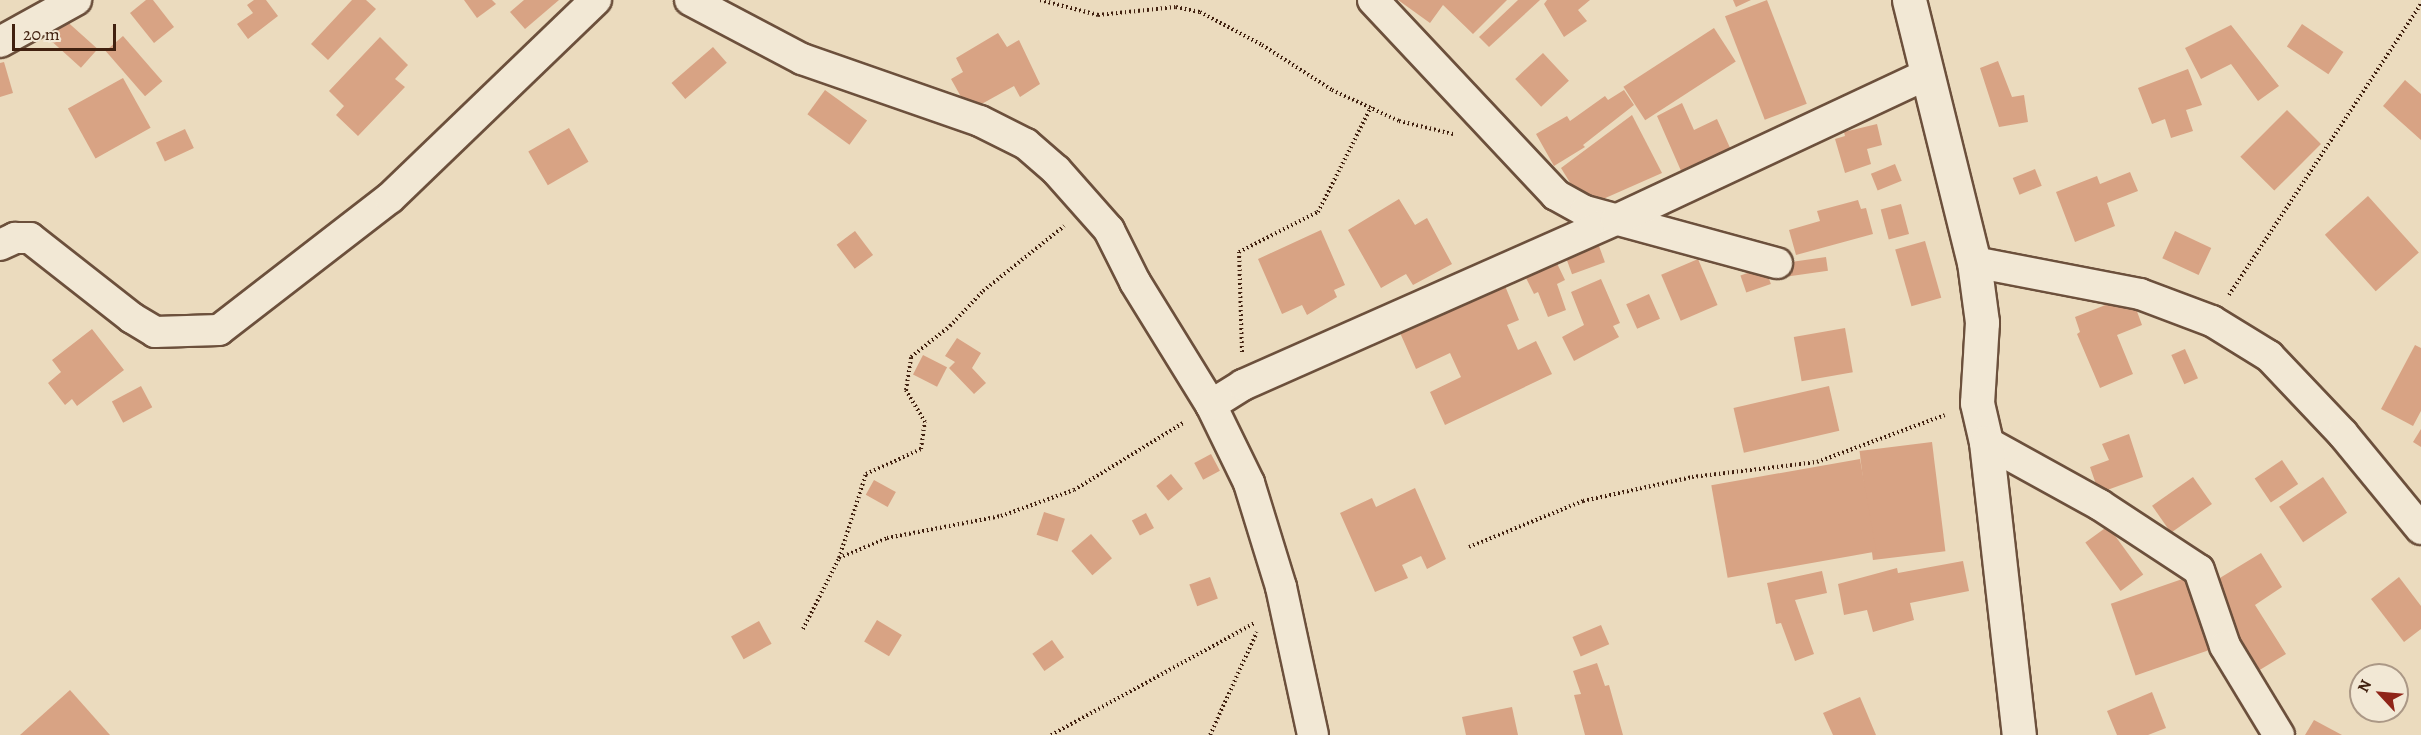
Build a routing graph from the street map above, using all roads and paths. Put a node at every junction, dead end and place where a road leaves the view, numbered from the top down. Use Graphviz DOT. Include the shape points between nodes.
graph roads {
  1 [pos="75,0"];
  2 [pos="596,0"];
  3 [pos="690,0"];
  4 [pos="1040,0"];
  5 [pos="1373,0"];
  6 [pos="1909,0"];
  7 [pos="2421,4"];
  8 [pos="0,42"];
  9 [pos="1927,74"];
  10 [pos="1371,106"];
  11 [pos="1456,135"];
  12 [pos="1088,207"];
  13 [pos="1616,220"];
  14 [pos="0,245"];
  15 [pos="1974,262"];
  16 [pos="1777,263"];
  17 [pos="2212,321"];
  18 [pos="1243,385"];
  19 [pos="1977,404"];
  20 [pos="1211,405"];
  21 [pos="1986,442"];
  22 [pos="2421,529"];
  23 [pos="1469,547"];
  24 [pos="839,558"];
  25 [pos="803,629"];
  26 [pos="1051,735"];
  27 [pos="1210,735"];
  28 [pos="1313,735"];
  29 [pos="2019,735"];
  30 [pos="2279,735"];
  1 -- 8 [label="street"];
  2 -- 14 [label="street" via="390,198 219,330 155,332 30,238 15,238"];
  3 -- 12 [label="street" via="802,59 891,87 1026,144 1056,170"];
  4 -- 10 [label="path" via="1098,15 1176,7 1200,12 1262,45 1332,90"];
  5 -- 13 [label="street" via="1556,195 1585,211"];
  6 -- 9 [label="street"];
  7 -- 17 [label="path"];
  9 -- 13 [label="street"];
  9 -- 15 [label="street"];
  10 -- 11 [label="path" via="1399,121"];
  10 -- 18 [label="path" via="1318,212 1239,252"];
  12 -- 20 [label="street" via="1109,230 1135,282"];
  12 -- 24 [label="path" via="983,291 950,326 910,357 906,390 925,422 926,435 921,448 866,474"];
  13 -- 16 [label="street"];
  13 -- 18 [label="street"];
  15 -- 17 [label="street" via="2140,294"];
  15 -- 19 [label="street" via="1982,322"];
  17 -- 22 [label="street" via="2269,356 2343,434"];
  18 -- 20 [label="street"];
  19 -- 21 [label="street"];
  19 -- 23 [label="path" via="1817,462 1692,477 1583,501"];
  20 -- 24 [label="path" via="1074,490 1001,516 887,538"];
  20 -- 28 [label="street" via="1249,483 1278,577"];
  21 -- 29 [label="street"];
  21 -- 30 [label="street" via="2100,505 2199,570 2225,646"];
  24 -- 25 [label="path"];
  26 -- 27 [label="path" via="1263,619"];
}
